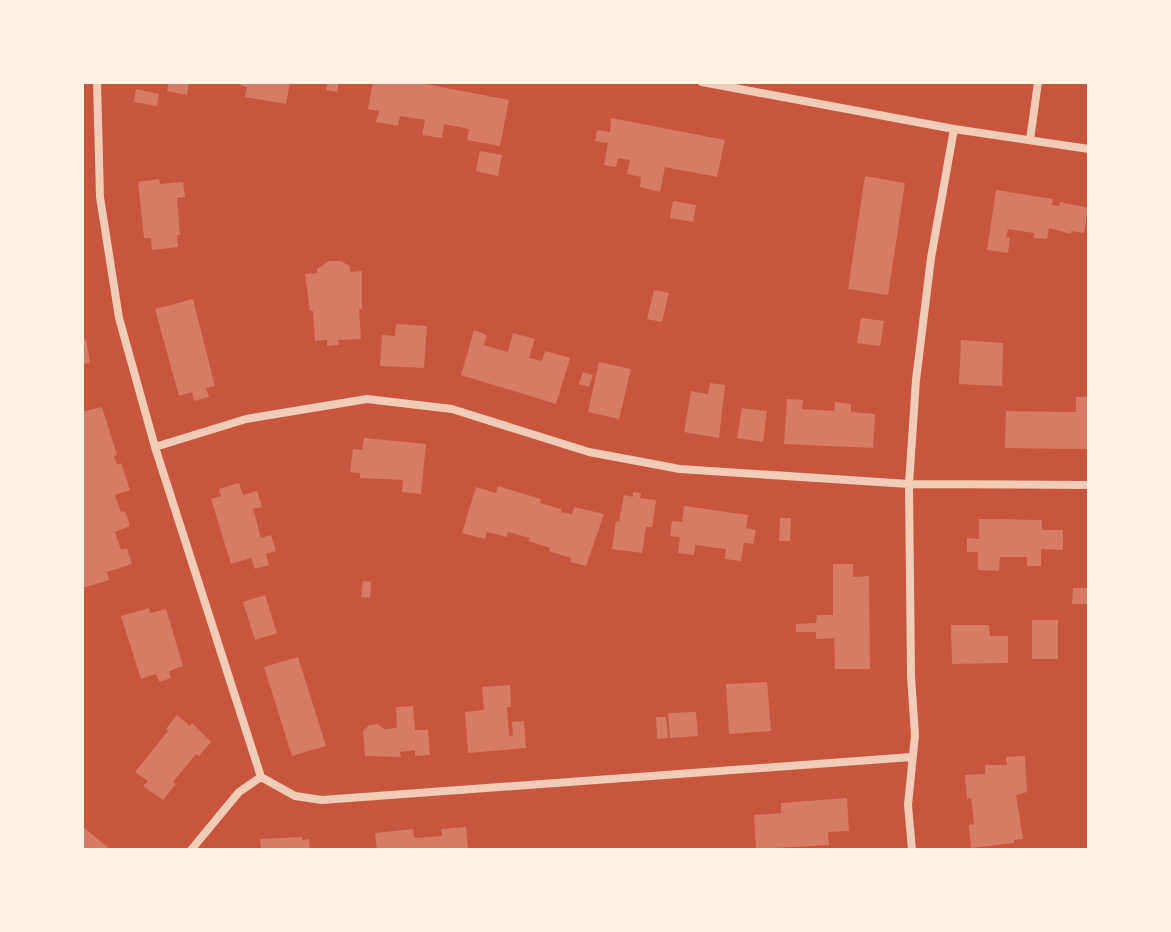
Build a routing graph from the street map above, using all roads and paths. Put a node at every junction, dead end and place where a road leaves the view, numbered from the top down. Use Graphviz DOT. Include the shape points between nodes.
graph roads {
  1 [pos="97,82"];
  2 [pos="702,82"];
  3 [pos="1038,82"];
  4 [pos="954,129"];
  5 [pos="1030,140"];
  6 [pos="1089,149"];
  7 [pos="155,447"];
  8 [pos="909,484"];
  9 [pos="1089,485"];
  10 [pos="912,757"];
  11 [pos="261,777"];
  12 [pos="191,850"];
  13 [pos="912,850"];
  1 -- 7 [label="street" via="100,197 107,243 119,318"];
  2 -- 4 [label="street"];
  3 -- 5 [label="street"];
  4 -- 5 [label="street"];
  4 -- 8 [label="street" via="923,319"];
  5 -- 6 [label="street"];
  7 -- 8 [label="street" via="246,419 367,399 452,409 589,452 680,469"];
  7 -- 11 [label="street"];
  8 -- 9 [label="street"];
  8 -- 10 [label="street"];
  10 -- 11 [label="street" via="322,800 295,796"];
  10 -- 13 [label="street"];
  11 -- 12 [label="street" via="239,792"];
}
